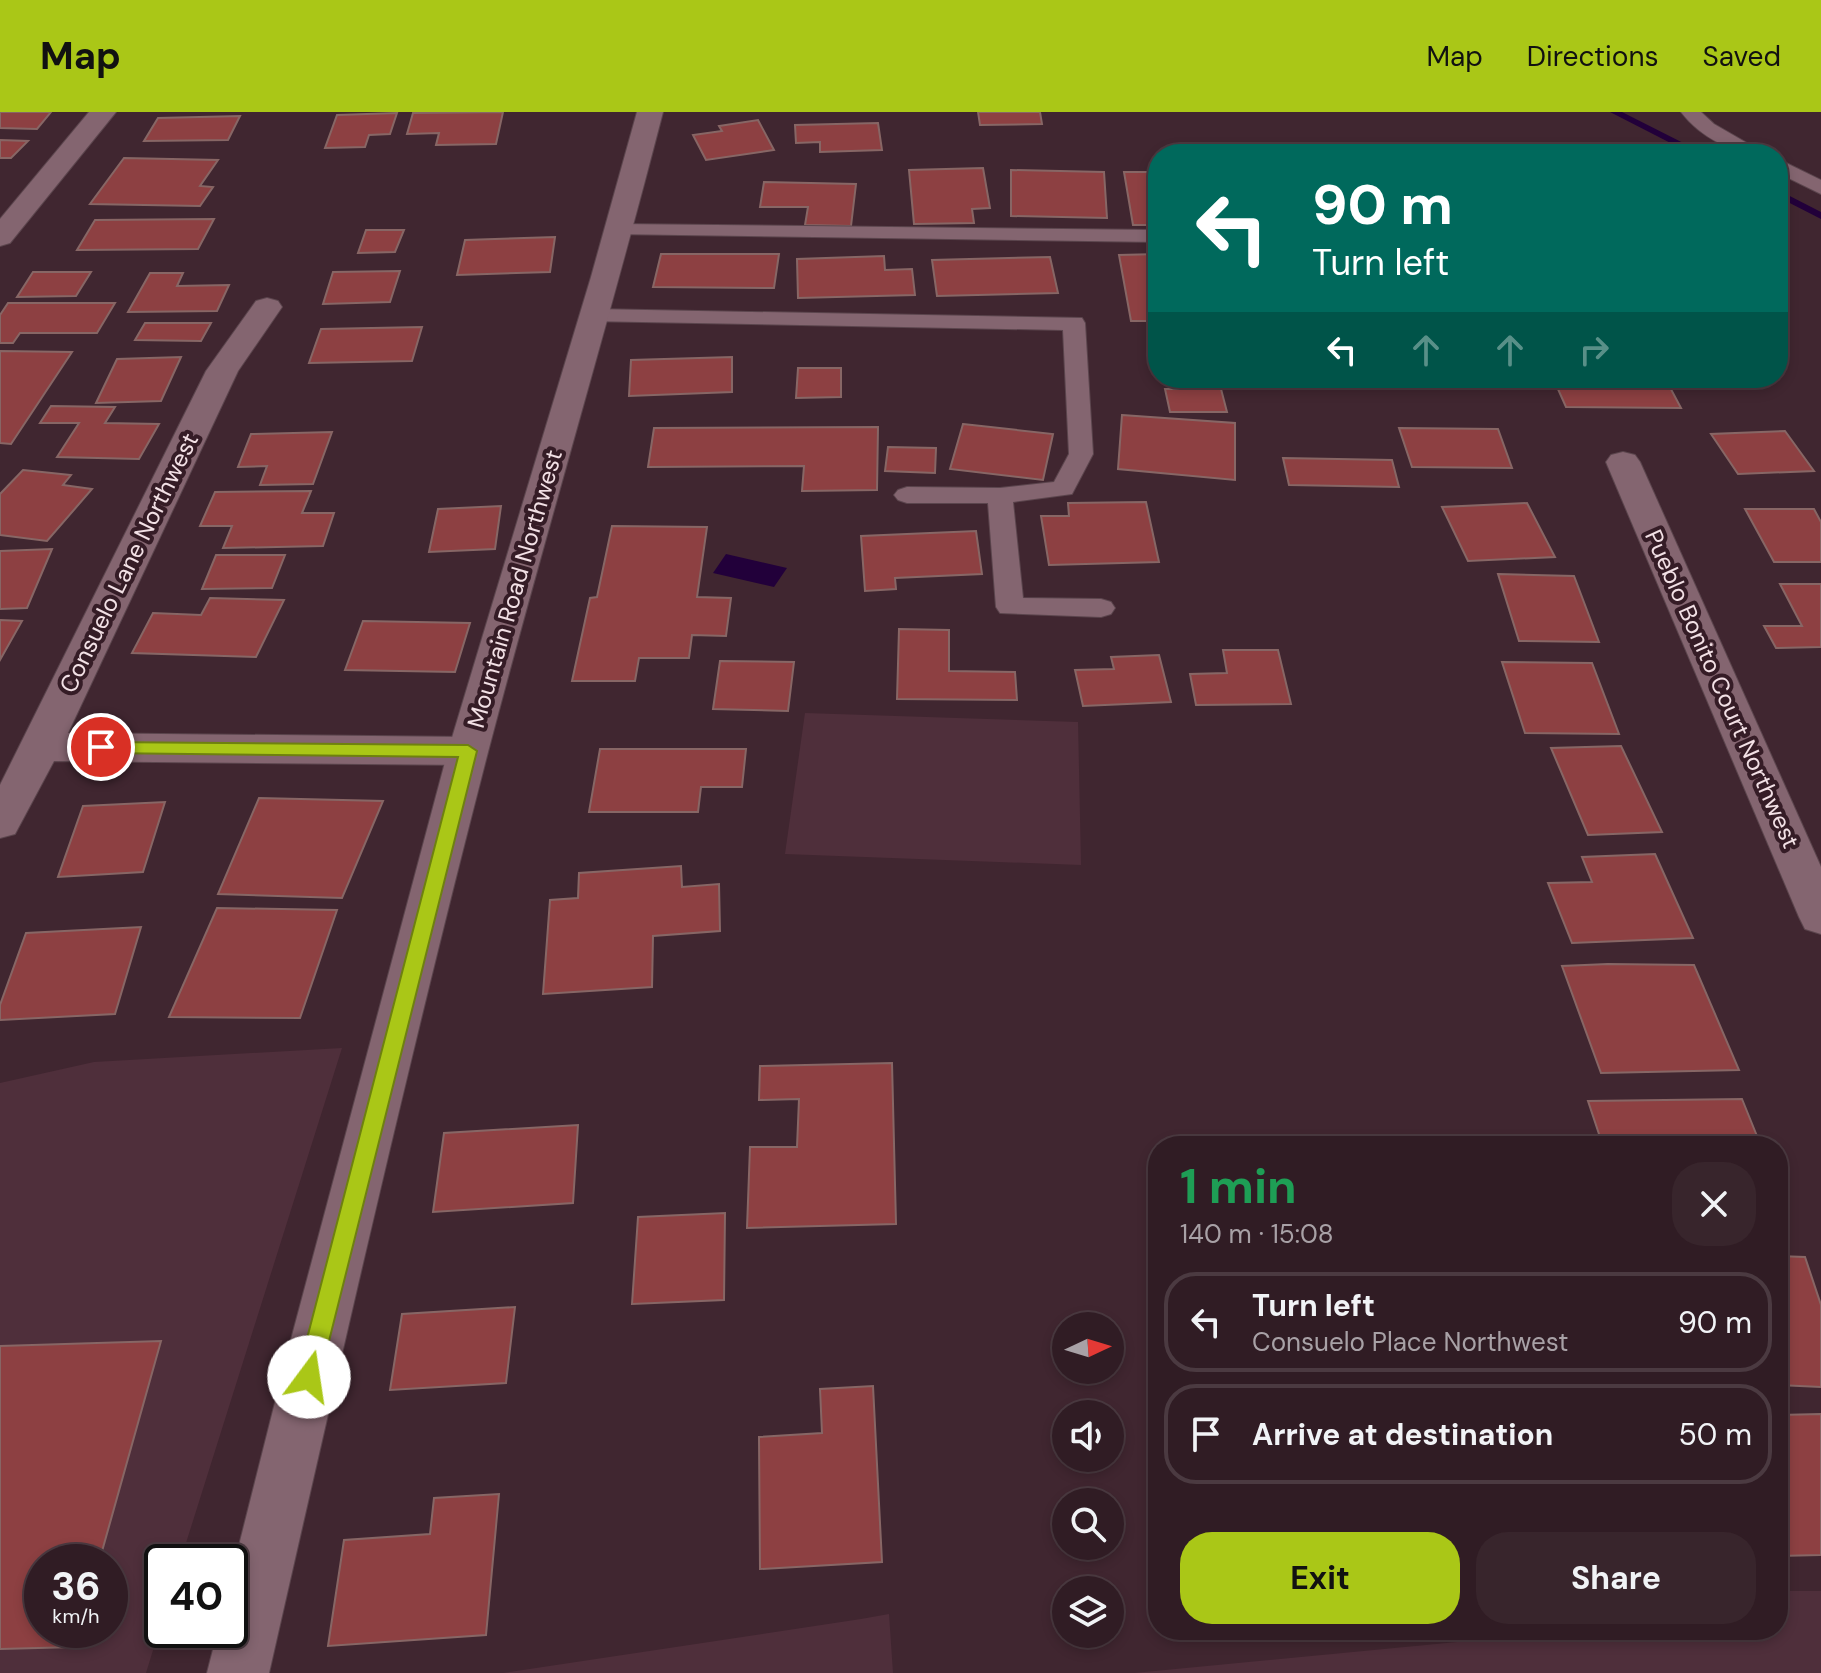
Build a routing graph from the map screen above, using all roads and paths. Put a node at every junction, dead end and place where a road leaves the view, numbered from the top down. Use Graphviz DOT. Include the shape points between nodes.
graph roads {
  1 [pos="103,112"];
  2 [pos="650,112"];
  3 [pos="1690,112"];
  4 [pos="1737,144"];
  5 [pos="1788,170"];
  6 [pos="1821,188"];
  7 [pos="619,230"];
  8 [pos="1148,236"];
  9 [pos="0,237"];
  10 [pos="267,307"];
  11 [pos="594,316"];
  12 [pos="1623,462"];
  13 [pos="907,495"];
  14 [pos="1000,496"];
  15 [pos="1101,608"];
  16 [pos="41,747"];
  17 [pos="468,751"];
  18 [pos="0,823"];
  19 [pos="1821,917"];
  20 [pos="238,1673"];
  1 -- 9 [label="street"];
  2 -- 7 [label="street, Mountain Road Northwest"];
  3 -- 4 [label="lane"];
  5 -- 6 [label="lane"];
  7 -- 8 [label="lane"];
  7 -- 11 [label="street, Mountain Road Northwest"];
  10 -- 16 [label="street, Consuelo Lane Northwest" via="222,371"];
  11 -- 14 [label="lane" via="1074,323 1081,454 1063,489"];
  11 -- 17 [label="street, Mountain Road Northwest"];
  12 -- 19 [label="street, Pueblo Bonito Court Northwest"];
  13 -- 14 [label="lane"];
  14 -- 15 [label="lane" via="1010,607"];
  16 -- 17 [label="street"];
  16 -- 18 [label="street, Consuelo Lane Northwest"];
  17 -- 20 [label="street, Mountain Road Northwest"];
}
